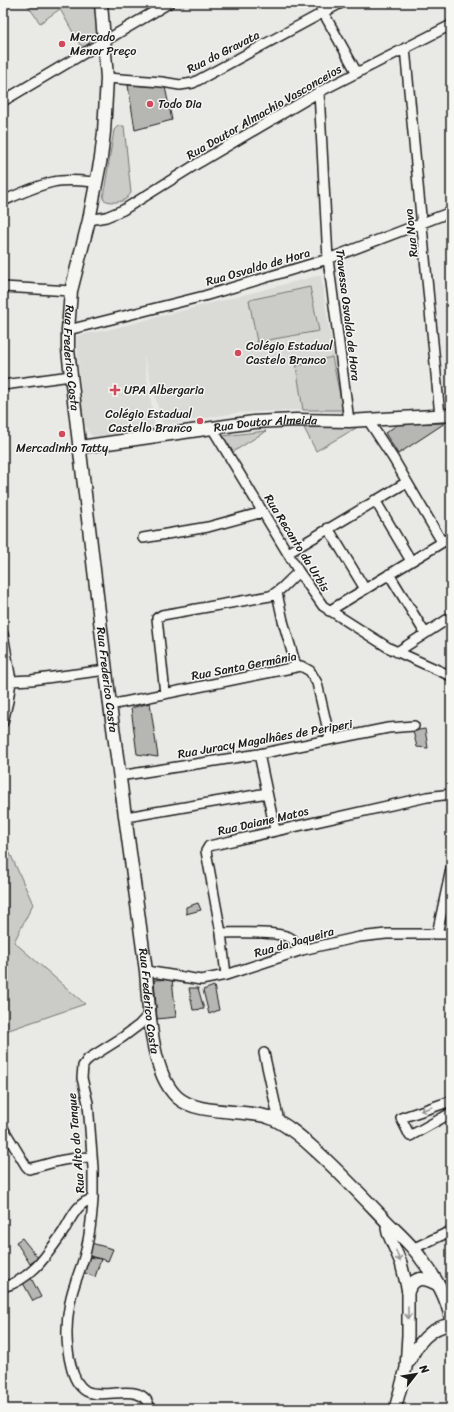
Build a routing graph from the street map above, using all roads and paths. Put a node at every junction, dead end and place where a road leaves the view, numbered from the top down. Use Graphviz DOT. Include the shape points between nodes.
graph roads {
  1 [pos="102,3"];
  2 [pos="169,3"];
  3 [pos="318,3"];
  4 [pos="341,3"];
  5 [pos="324,13"];
  6 [pos="451,25"];
  7 [pos="105,41"];
  8 [pos="405,48"];
  9 [pos="356,73"];
  10 [pos="107,78"];
  11 [pos="319,92"];
  12 [pos="3,100"];
  13 [pos="96,182"];
  14 [pos="3,201"];
  15 [pos="451,212"];
  16 [pos="90,220"];
  17 [pos="422,223"];
  18 [pos="328,259"];
  19 [pos="3,287"];
  20 [pos="71,291"];
  21 [pos="68,330"];
  22 [pos="71,376"];
  23 [pos="3,385"];
  24 [pos="446,416"];
  25 [pos="368,420"];
  26 [pos="349,421"];
  27 [pos="212,428"];
  28 [pos="80,447"];
  29 [pos="407,482"];
  30 [pos="375,500"];
  31 [pos="263,512"];
  32 [pos="328,528"];
  33 [pos="451,537"];
  34 [pos="143,538"];
  35 [pos="442,542"];
  36 [pos="288,553"];
  37 [pos="410,561"];
  38 [pos="299,572"];
  39 [pos="389,574"];
  40 [pos="365,589"];
  41 [pos="277,593"];
  42 [pos="329,611"];
  43 [pos="451,617"];
  44 [pos="425,633"];
  45 [pos="3,634"];
  46 [pos="397,652"];
  47 [pos="296,666"];
  48 [pos="106,670"];
  49 [pos="451,676"];
  50 [pos="7,680"];
  51 [pos="165,694"];
  52 [pos="110,705"];
  53 [pos="3,722"];
  54 [pos="414,726"];
  55 [pos="330,739"];
  56 [pos="259,754"];
  57 [pos="119,776"];
  58 [pos="267,793"];
  59 [pos="451,794"];
  60 [pos="126,817"];
  61 [pos="275,830"];
  62 [pos="451,869"];
  63 [pos="221,933"];
  64 [pos="436,934"];
  65 [pos="451,934"];
  66 [pos="302,950"];
  67 [pos="146,971"];
  68 [pos="226,975"];
  69 [pos="150,1013"];
  70 [pos="264,1053"];
  71 [pos="451,1101"];
  72 [pos="451,1113"];
  73 [pos="279,1121"];
  74 [pos="3,1128"];
  75 [pos="92,1157"];
  76 [pos="93,1199"];
  77 [pos="388,1224"];
  78 [pos="451,1231"];
  79 [pos="412,1248"];
  80 [pos="439,1285"];
  81 [pos="3,1286"];
  82 [pos="408,1291"];
  83 [pos="451,1319"];
  84 [pos="451,1324"];
  85 [pos="408,1335"];
  86 [pos="420,1341"];
  87 [pos="406,1368"];
  88 [pos="150,1409"];
  89 [pos="395,1409"];
  1 -- 7 [label="main road, Rua Frederico Costa"];
  2 -- 7 [label="street"];
  3 -- 5 [label="street"];
  4 -- 5 [label="street, Rua do Gravata"];
  5 -- 9 [label="street"];
  5 -- 10 [label="street, Rua do Gravata" via="193,83 180,85"];
  6 -- 8 [label="street, Rua Doutor Almachio Vasconceios"];
  7 -- 10 [label="main road, Rua Frederico Costa"];
  7 -- 12 [label="street"];
  8 -- 9 [label="street, Rua Doutor Almachio Vasconceios"];
  8 -- 17 [label="street, Rua Nova"];
  9 -- 11 [label="street, Rua Doutor Almachio Vasconceios"];
  10 -- 13 [label="main road, Rua Frederico Costa" via="104,132"];
  11 -- 16 [label="street, Rua Doutor Almachio Vasconceios" via="123,210"];
  11 -- 18 [label="street, Travessa Osvaldo de Hora"];
  13 -- 14 [label="street" via="54,182"];
  13 -- 16 [label="main road, Rua Frederico Costa"];
  15 -- 17 [label="street, Rua Osvaldo de Hora"];
  16 -- 20 [label="main road, Rua Frederico Costa"];
  17 -- 18 [label="street, Rua Osvaldo de Hora"];
  17 -- 24 [label="street, Rua Nova"];
  18 -- 21 [label="street, Rua Osvaldo de Hora" via="204,296"];
  18 -- 26 [label="street, Travessa Osvaldo de Hora"];
  19 -- 20 [label="street"];
  20 -- 21 [label="main road, Rua Frederico Costa"];
  21 -- 22 [label="main road, Rua Frederico Costa"];
  22 -- 23 [label="street"];
  22 -- 28 [label="main road, Rua Frederico Costa"];
  24 -- 25 [label="main road, Rua Doutor Almeida"];
  25 -- 26 [label="main road, Rua Doutor Almeida"];
  25 -- 29 [label="street"];
  26 -- 27 [label="main road, Rua Doutor Almeida" via="254,422"];
  27 -- 28 [label="main road, Rua Doutor Almeida"];
  27 -- 31 [label="street, Rua Recanto da Urbis"];
  28 -- 48 [label="main road, Rua Frederico Costa"];
  29 -- 30 [label="street"];
  29 -- 35 [label="street"];
  30 -- 32 [label="street"];
  30 -- 37 [label="street"];
  31 -- 34 [label="street" via="208,527"];
  31 -- 36 [label="street, Rua Recanto da Urbis"];
  32 -- 36 [label="street"];
  32 -- 40 [label="street"];
  33 -- 35 [label="street"];
  35 -- 37 [label="street"];
  36 -- 38 [label="street, Rua Recanto da Urbis"];
  37 -- 39 [label="street"];
  38 -- 41 [label="street"];
  38 -- 42 [label="street, Rua Recanto da Urbis" via="318,600"];
  39 -- 40 [label="street"];
  39 -- 44 [label="street"];
  40 -- 42 [label="street"];
  41 -- 47 [label="street"];
  41 -- 51 [label="street" via="263,598 162,615 157,618"];
  42 -- 46 [label="street, Rua Recanto da Urbis"];
  43 -- 44 [label="street"];
  44 -- 46 [label="street"];
  45 -- 50 [label="street"];
  46 -- 49 [label="street, Rua Recanto da Urbis"];
  47 -- 51 [label="street, Rua Santa Germânia"];
  47 -- 55 [label="street, Rua Santa Germânia" via="305,667 315,680"];
  48 -- 50 [label="street" via="31,680"];
  48 -- 52 [label="main road, Rua Frederico Costa"];
  50 -- 53 [label="street" via="8,701"];
  51 -- 52 [label="street, Rua Santa Germânia"];
  52 -- 57 [label="main road, Rua Frederico Costa"];
  54 -- 55 [label="street, Rua Juracy Magalhâes de Periperi"];
  55 -- 56 [label="street, Rua Juracy Magalhâes de Periperi"];
  56 -- 57 [label="street, Rua Juracy Magalhâes de Periperi"];
  56 -- 58 [label="street"];
  57 -- 60 [label="main road, Rua Frederico Costa"];
  58 -- 60 [label="street"];
  58 -- 61 [label="street"];
  59 -- 61 [label="street, Rua Daiane Matos"];
  60 -- 67 [label="main road, Rua Frederico Costa"];
  61 -- 63 [label="street, Rua Daiane Matos" via="211,845 207,849"];
  62 -- 64 [label="street"];
  63 -- 66 [label="street" via="284,936 295,941"];
  63 -- 68 [label="street, Rua Daiane Matos"];
  64 -- 65 [label="street, Rua da Jaqueira"];
  64 -- 66 [label="street, Rua da Jaqueira" via="359,937"];
  66 -- 68 [label="street, Rua da Jaqueira"];
  67 -- 68 [label="street, Rua da Jaqueira" via="200,980"];
  67 -- 69 [label="main road, Rua Frederico Costa"];
  69 -- 73 [label="main road, Rua Frederico Costa" via="159,1066 164,1079 184,1103 195,1107 255,1114"];
  69 -- 75 [label="street, Rua Alto do Tanque" via="124,1037 88,1059 83,1066 82,1078 88,1103"];
  70 -- 73 [label="street"];
  71 -- 72 [label="street, one-way" via="401,1118 410,1136"];
  73 -- 77 [label="main road, Rua Frederico Costa" via="324,1158"];
  74 -- 75 [label="street" via="29,1168 75,1157"];
  75 -- 76 [label="street, Rua Alto do Tanque"];
  76 -- 81 [label="street, Rua Alto do Tanque" via="79,1206 31,1273 11,1285"];
  76 -- 88 [label="street" via="86,1251 70,1302 68,1343 71,1365 76,1379 85,1390 97,1394 138,1394 144,1396"];
  77 -- 79 [label="main road, Rua Frederico Costa"];
  77 -- 82 [label="street, one-way" via="388,1233 401,1262"];
  78 -- 79 [label="street"];
  79 -- 80 [label="main road, Rua Frederico Costa"];
  80 -- 82 [label="main road" via="419,1279 413,1282"];
  80 -- 83 [label="main road, Rua Frederico Costa"];
  82 -- 85 [label="street, one-way"];
  84 -- 86 [label="street" via="432,1331"];
  85 -- 86 [label="street" via="414,1342"];
  85 -- 87 [label="street"];
  86 -- 87 [label="street"];
  87 -- 89 [label="street"];
}
